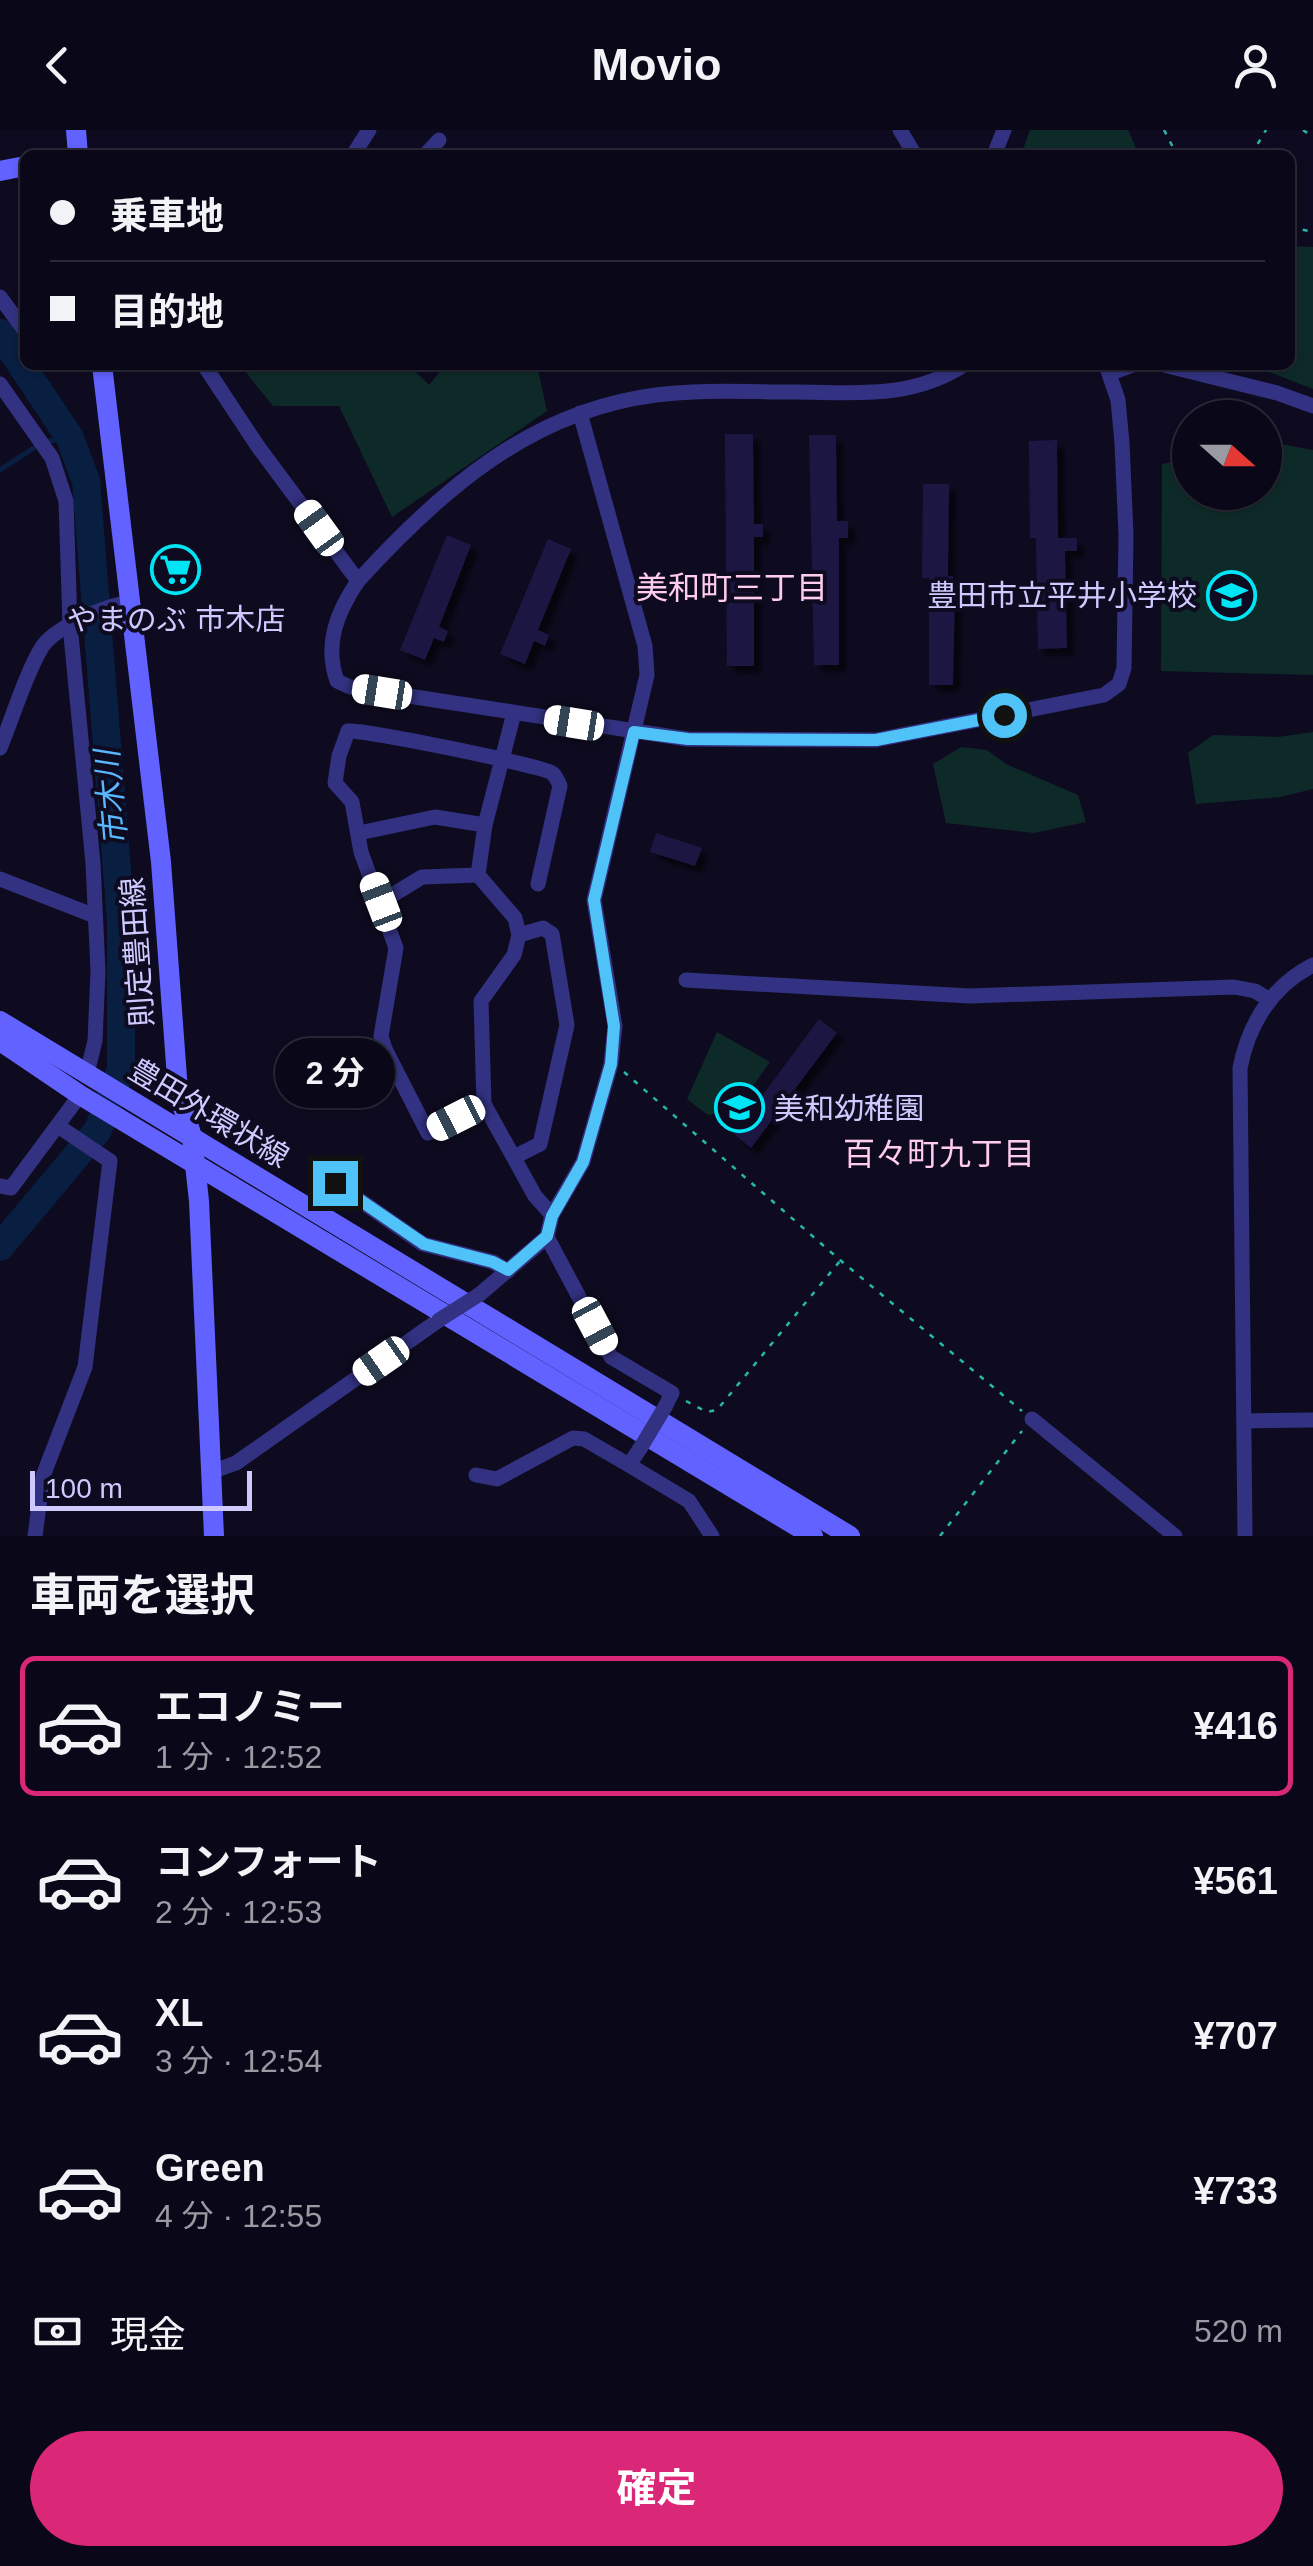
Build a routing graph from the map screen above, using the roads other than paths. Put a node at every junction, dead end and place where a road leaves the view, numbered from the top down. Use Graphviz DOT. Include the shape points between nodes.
graph roads {
  1 [pos="439,140"];
  2 [pos="430,150"];
  3 [pos="0,296"];
  4 [pos="20,324"];
  5 [pos="102,370"];
  6 [pos="207,370"];
  7 [pos="955,370"];
  8 [pos="1109,370"];
  9 [pos="1184,370"];
  10 [pos="0,384"];
  11 [pos="1313,406"];
  12 [pos="580,413"];
  13 [pos="358,581"];
  14 [pos="125,603"];
  15 [pos="70,625"];
  16 [pos="514,713"];
  17 [pos="634,732"];
  18 [pos="0,748"];
  19 [pos="504,761"];
  20 [pos="485,824"];
  21 [pos="360,833"];
  22 [pos="478,875"];
  23 [pos="0,878"];
  24 [pos="538,884"];
  25 [pos="381,902"];
  26 [pos="96,916"];
  27 [pos="519,935"];
  28 [pos="1313,965"];
  29 [pos="686,980"];
  30 [pos="1270,1000"];
  31 [pos="0,1021"];
  32 [pos="0,1041"];
  33 [pos="88,1087"];
  34 [pos="484,1104"];
  35 [pos="126,1110"];
  36 [pos="65,1130"];
  37 [pos="192,1136"];
  38 [pos="514,1157"];
  39 [pos="195,1163"];
  40 [pos="335,1183"];
  41 [pos="0,1186"];
  42 [pos="552,1216"];
  43 [pos="547,1236"];
  44 [pos="508,1270"];
  45 [pos="1032,1419"];
  46 [pos="1313,1420"];
  47 [pos="1244,1421"];
  48 [pos="629,1465"];
  49 [pos="210,1472"];
  50 [pos="476,1475"];
  51 [pos="35,1536"];
  52 [pos="214,1536"];
  53 [pos="712,1536"];
  54 [pos="812,1536"];
  55 [pos="850,1536"];
  56 [pos="1175,1536"];
  57 [pos="1245,1536"];
  1 -- 2 [label="street"];
  3 -- 4 [label="street"];
  5 -- 14 [label="street, 則定豊田線"];
  6 -- 13 [label="street"];
  7 -- 12 [label="street" via="894,392 683,392"];
  8 -- 17 [label="street" via="1118,400 1126,535 1124,668 1112,690 876,740 688,739"];
  9 -- 11 [label="street"];
  10 -- 15 [label="street" via="48,452 66,502"];
  12 -- 13 [label="street" via="518,440 453,486"];
  12 -- 17 [label="street" via="645,646 647,674"];
  13 -- 16 [label="street" via="336,619 331,663 337,681"];
  14 -- 15 [label="street"];
  14 -- 37 [label="street, 則定豊田線" via="160,862 178,1091"];
  15 -- 18 [label="street" via="44,644"];
  15 -- 26 [label="street"];
  16 -- 17 [label="street"];
  16 -- 19 [label="street"];
  17 -- 42 [label="street" via="594,900 614,1026 611,1064 583,1162"];
  19 -- 20 [label="street"];
  19 -- 21 [label="street" via="348,731 335,784 352,802"];
  19 -- 24 [label="street" via="548,771 560,786"];
  20 -- 21 [label="street" via="434,817"];
  20 -- 22 [label="street"];
  21 -- 25 [label="street"];
  22 -- 25 [label="street" via="422,877"];
  22 -- 27 [label="street" via="515,918"];
  23 -- 26 [label="street"];
  25 -- 34 [label="street" via="396,948 381,1036 424,1129"];
  26 -- 33 [label="street"];
  27 -- 34 [label="street" via="514,955 481,1001"];
  27 -- 38 [label="street" via="543,928 552,934 567,1024 540,1144"];
  28 -- 30 [label="street"];
  29 -- 30 [label="street" via="970,996 1234,987"];
  30 -- 47 [label="street" via="1249,1030 1238,1094"];
  31 -- 33 [label="street, 豊田外環状線"];
  32 -- 33 [label="street, 豊田外環状線"];
  33 -- 35 [label="street, 豊田外環状線"];
  33 -- 36 [label="street"];
  34 -- 38 [label="street"];
  35 -- 37 [label="street, 豊田外環状線"];
  35 -- 39 [label="street, 豊田外環状線"];
  36 -- 41 [label="street" via="11,1188"];
  36 -- 51 [label="street" via="110,1161 85,1367 43,1476"];
  37 -- 39 [label="street, 則定豊田線"];
  37 -- 55 [label="street, 豊田外環状線"];
  38 -- 42 [label="street"];
  39 -- 49 [label="street, 則定豊田線"];
  39 -- 54 [label="street, 豊田外環状線"];
  40 -- 44 [label="street" via="424,1244"];
  42 -- 43 [label="street"];
  43 -- 44 [label="street"];
  43 -- 48 [label="street, bridge" via="611,1356 668,1400"];
  44 -- 49 [label="street, bridge" via="236,1462"];
  45 -- 56 [label="street"];
  46 -- 47 [label="street"];
  47 -- 57 [label="street"];
  48 -- 50 [label="street" via="573,1438 498,1479"];
  48 -- 53 [label="street" via="689,1501"];
  49 -- 52 [label="street, 則定豊田線"];
}
